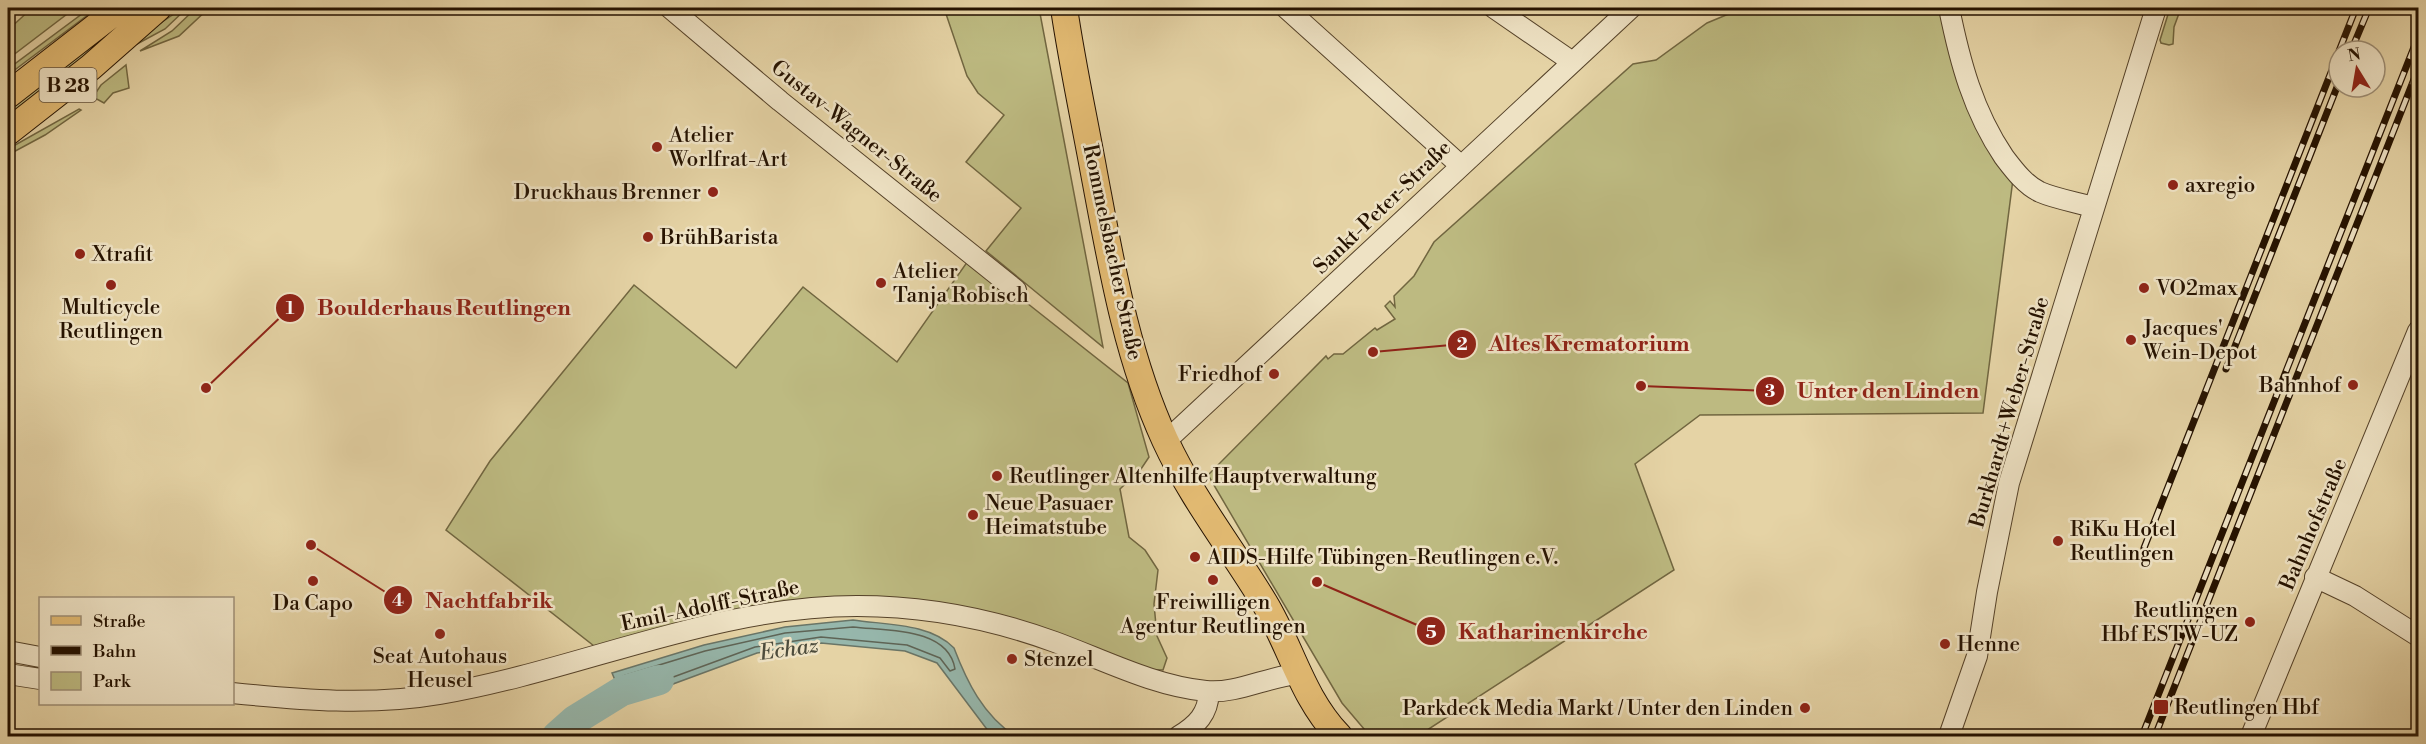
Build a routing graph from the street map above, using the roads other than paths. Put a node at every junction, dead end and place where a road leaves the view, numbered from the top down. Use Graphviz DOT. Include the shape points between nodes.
graph roads {
  1 [pos="120,8"];
  2 [pos="158,8"];
  3 [pos="670,8"];
  4 [pos="1064,8"];
  5 [pos="1286,8"];
  6 [pos="1494,8"];
  7 [pos="1631,8"];
  8 [pos="1949,8"];
  9 [pos="2156,8"];
  10 [pos="1572,61"];
  11 [pos="8,95"];
  12 [pos="8,132"];
  13 [pos="1460,165"];
  14 [pos="2093,207"];
  15 [pos="1016,290"];
  16 [pos="2418,331"];
  17 [pos="1166,441"];
  18 [pos="2315,578"];
  19 [pos="2418,636"];
  20 [pos="8,651"];
  21 [pos="39,657"];
  22 [pos="8,674"];
  23 [pos="1297,674"];
  24 [pos="39,679"];
  25 [pos="1209,692"];
  26 [pos="234,693"];
  27 [pos="1179,736"];
  28 [pos="1339,736"];
  29 [pos="1949,736"];
  30 [pos="2251,736"];
  1 -- 11 [label="main road, B 28"];
  2 -- 12 [label="main road, B 28"];
  3 -- 15 [label="street, Gustav-Wagner-Straße"];
  4 -- 17 [label="main road, Rommelsbacher Straße" via="1113,274 1136,362"];
  5 -- 13 [label="street"];
  6 -- 10 [label="street"];
  7 -- 10 [label="street, Sankt-Peter-Straße"];
  8 -- 14 [label="street" via="1972,97 1982,122 2010,165 2024,182 2040,192"];
  9 -- 14 [label="street, Burkhardt+Weber-Straße"];
  10 -- 13 [label="street, Sankt-Peter-Straße"];
  13 -- 17 [label="street, Sankt-Peter-Straße"];
  14 -- 29 [label="street, Burkhardt+Weber-Straße" via="2009,483 1977,656"];
  16 -- 18 [label="street, Bahnhofstraße"];
  17 -- 23 [label="main road, Rommelsbacher Straße" via="1265,605"];
  18 -- 19 [label="street" via="2355,596"];
  18 -- 30 [label="street, Bahnhofstraße"];
  20 -- 21 [label="street"];
  22 -- 24 [label="street"];
  23 -- 25 [label="street, Emil-Adolff-Straße"];
  23 -- 28 [label="main road, Rommelsbacher Straße" via="1317,710"];
  25 -- 26 [label="street, Emil-Adolff-Straße" via="1143,675 988,622 926,610 856,606 753,616 498,682 425,696 369,702"];
  25 -- 27 [label="street" via="1201,719"];
}
